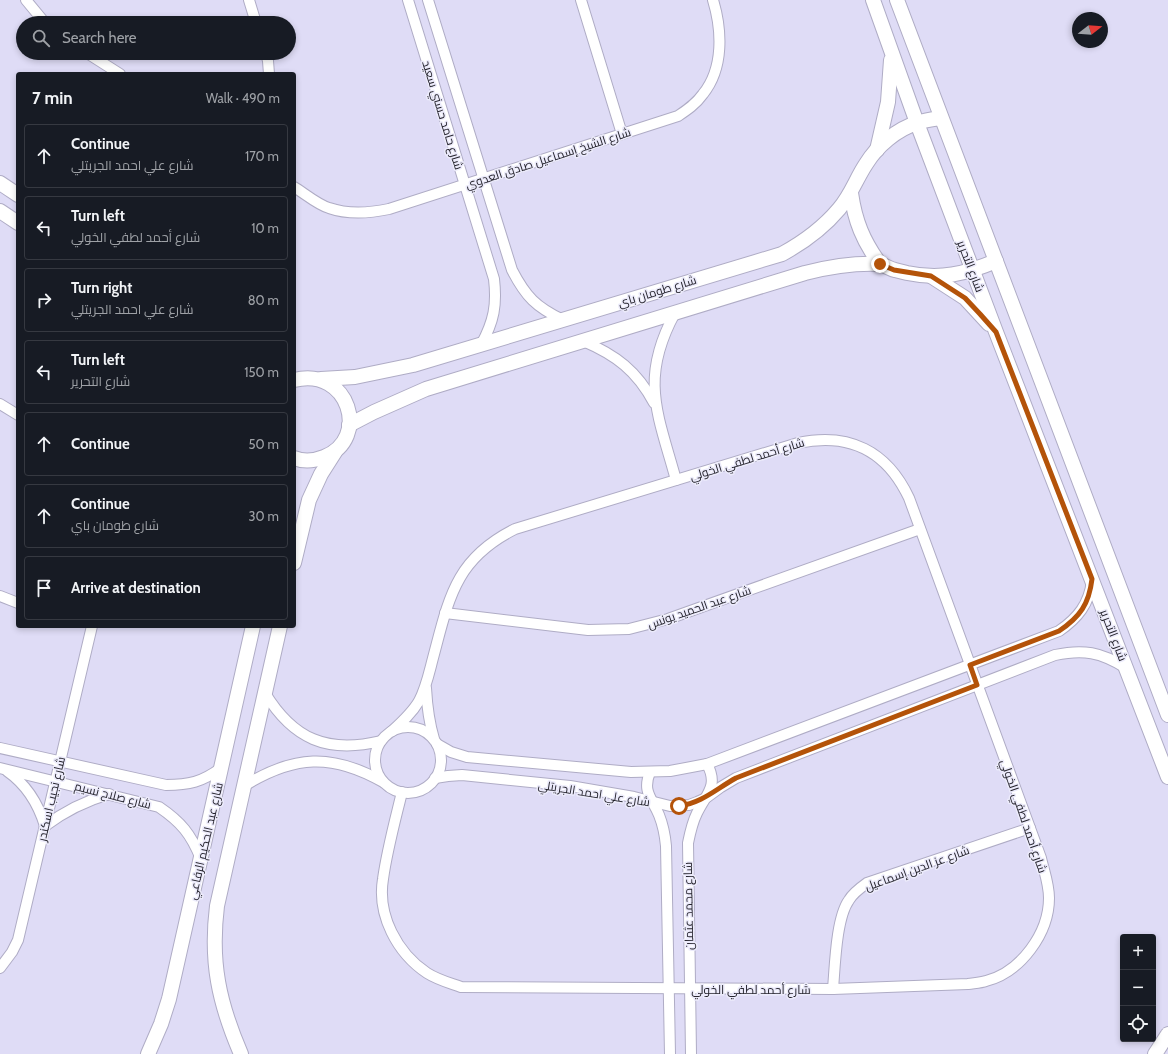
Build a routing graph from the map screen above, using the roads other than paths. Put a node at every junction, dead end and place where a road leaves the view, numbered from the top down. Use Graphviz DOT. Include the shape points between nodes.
graph roads {
  1 [pos="26,0"];
  2 [pos="249,0"];
  3 [pos="408,0"];
  4 [pos="428,0"];
  5 [pos="581,0"];
  6 [pos="713,0"];
  7 [pos="873,0"];
  8 [pos="897,0"];
  9 [pos="39,16"];
  10 [pos="254,16"];
  11 [pos="891,50"];
  12 [pos="98,60"];
  13 [pos="268,60"];
  14 [pos="117,72"];
  15 [pos="269,72"];
  16 [pos="942,118"];
  17 [pos="917,123"];
  18 [pos="622,134"];
  19 [pos="877,150"];
  20 [pos="483,179"];
  21 [pos="0,183"];
  22 [pos="465,185"];
  23 [pos="296,188"];
  24 [pos="851,193"];
  25 [pos="16,194"];
  26 [pos="0,211"];
  27 [pos="16,222"];
  28 [pos="996,261"];
  29 [pos="880,264"];
  30 [pos="972,271"];
  31 [pos="931,276"];
  32 [pos="675,313"];
  33 [pos="563,320"];
  34 [pos="996,332"];
  35 [pos="583,341"];
  36 [pos="481,345"];
  37 [pos="297,377"];
  38 [pos="321,379"];
  39 [pos="0,404"];
  40 [pos="655,406"];
  41 [pos="16,414"];
  42 [pos="349,425"];
  43 [pos="336,450"];
  44 [pos="296,458"];
  45 [pos="676,480"];
  46 [pos="920,529"];
  47 [pos="296,555"];
  48 [pos="1092,579"];
  49 [pos="0,596"];
  50 [pos="16,602"];
  51 [pos="445,613"];
  52 [pos="92,628"];
  53 [pos="253,628"];
  54 [pos="280,628"];
  55 [pos="970,665"];
  56 [pos="1126,668"];
  57 [pos="426,684"];
  58 [pos="977,685"];
  59 [pos="265,692"];
  60 [pos="1168,715"];
  61 [pos="392,731"];
  62 [pos="381,741"];
  63 [pos="436,743"];
  64 [pos="0,748"];
  65 [pos="60,761"];
  66 [pos="707,764"];
  67 [pos="1,768"];
  68 [pos="221,768"];
  69 [pos="650,772"];
  70 [pos="1168,777"];
  71 [pos="435,778"];
  72 [pos="55,781"];
  73 [pos="383,782"];
  74 [pos="244,786"];
  75 [pos="402,792"];
  76 [pos="109,794"];
  77 [pos="706,798"];
  78 [pos="652,802"];
  79 [pos="45,826"];
  80 [pos="1030,828"];
  81 [pos="201,859"];
  82 [pos="0,968"];
  83 [pos="669,989"];
  84 [pos="690,989"];
  85 [pos="833,989"];
  86 [pos="1168,1034"];
  87 [pos="148,1054"];
  88 [pos="241,1054"];
  89 [pos="670,1054"];
  90 [pos="691,1054"];
  91 [pos="1155,1054"];
  1 -- 9 [label="street"];
  2 -- 10 [label="street"];
  3 -- 22 [label="street, شارع حامد حسني سعيد"];
  4 -- 20 [label="street, شارع حامد حسني سعيد"];
  5 -- 18 [label="street"];
  6 -- 18 [label="street, شارع الشيخ إسماعيل صادق العدوي" via="719,34 718,63 713,79 704,94 692,107 678,116"];
  7 -- 11 [label="street, شارع التحرير"];
  8 -- 16 [label="street, شارع التحرير"];
  11 -- 17 [label="street, شارع التحرير"];
  11 -- 19 [label="street" via="888,102"];
  12 -- 14 [label="street"];
  13 -- 15 [label="street"];
  16 -- 17 [label="street, شارع طومان باي"];
  16 -- 28 [label="street, شارع التحرير"];
  17 -- 19 [label="street, شارع طومان باي" via="888,138"];
  17 -- 30 [label="street, شارع التحرير"];
  18 -- 20 [label="street, شارع الشيخ إسماعيل صادق العدوي"];
  19 -- 24 [label="street, شارع طومان باي" via="866,164"];
  20 -- 22 [label="street, شارع الشيخ إسماعيل صادق العدوي"];
  20 -- 33 [label="street, شارع حامد حسني سعيد" via="512,270 520,286 532,301"];
  21 -- 25 [label="street"];
  22 -- 23 [label="street, شارع الشيخ إسماعيل صادق العدوي" via="369,213 328,208"];
  22 -- 36 [label="street, شارع حامد حسني سعيد" via="494,279 496,296 491,324"];
  24 -- 29 [label="street" via="860,231"];
  24 -- 33 [label="street, شارع طومان باي" via="827,222 803,242 782,254"];
  26 -- 27 [label="street"];
  28 -- 30 [label="street"];
  28 -- 60 [label="street, شارع التحرير"];
  29 -- 31 [label="street" via="894,270"];
  29 -- 32 [label="street" via="830,267"];
  30 -- 31 [label="street"];
  30 -- 34 [label="street, شارع التحرير"];
  31 -- 34 [label="street" via="965,298"];
  32 -- 35 [label="street"];
  32 -- 40 [label="street" via="666,330 656,361"];
  33 -- 36 [label="street, شارع طومان باي"];
  34 -- 48 [label="street, شارع التحرير"];
  35 -- 40 [label="street" via="602,349 633,373"];
  35 -- 42 [label="street" via="426,389"];
  36 -- 38 [label="street, شارع طومان باي" via="384,372"];
  37 -- 38 [label="street, شارع طومان باي"];
  38 -- 42 [label="street" via="334,387 343,397 349,415"];
  39 -- 41 [label="street"];
  40 -- 45 [label="street"];
  42 -- 43 [label="street" via="342,443"];
  43 -- 44 [label="street" via="318,460"];
  43 -- 47 [label="street" via="309,500"];
  45 -- 46 [label="street, شارع أحمد لطفي الخولي" via="798,443 844,441 872,453 894,473 909,498"];
  45 -- 51 [label="street, شارع أحمد لطفي الخولي" via="515,529 498,538 470,563 459,579"];
  46 -- 51 [label="street, شارع عبد الحميد يونس" via="668,619 629,629 588,630"];
  46 -- 55 [label="street, شارع أحمد لطفي الخولي"];
  48 -- 55 [label="street, شارع علي احمد الجريتلي" via="1086,604 1070,624 1059,631"];
  48 -- 56 [label="street, شارع التحرير"];
  49 -- 50 [label="street"];
  51 -- 57 [label="street, شارع أحمد لطفي الخولي"];
  52 -- 65 [label="street, شارع نجيب اسكندر"];
  53 -- 68 [label="street, شارع عبد الحكيم الرفاعي"];
  54 -- 59 [label="street"];
  55 -- 58 [label="street, شارع أحمد لطفي الخولي"];
  55 -- 66 [label="street, شارع علي احمد الجريتلي"];
  56 -- 58 [label="street, شارع علي احمد الجريتلي" via="1100,654 1070,652 1055,655"];
  56 -- 70 [label="street, شارع التحرير"];
  57 -- 61 [label="street, شارع أحمد لطفي الخولي" via="407,718"];
  57 -- 63 [label="street, شارع أحمد لطفي الخولي" via="426,704"];
  58 -- 77 [label="street, شارع علي احمد الجريتلي" via="736,778"];
  58 -- 80 [label="street, شارع أحمد لطفي الخولي"];
  59 -- 62 [label="street" via="275,710 289,724 323,743 362,746"];
  59 -- 74 [label="street"];
  61 -- 62 [label="street"];
  61 -- 63 [label="street" via="404,727 416,728 427,733"];
  62 -- 73 [label="street" via="376,754 376,769"];
  63 -- 69 [label="street, شارع علي احمد الجريتلي" via="451,752 467,757"];
  63 -- 71 [label="street" via="441,765"];
  64 -- 65 [label="street, شارع صلاح نسيم"];
  65 -- 68 [label="street, شارع صلاح نسيم" via="166,785 196,782"];
  65 -- 72 [label="street, شارع نجيب اسكندر"];
  66 -- 69 [label="street, شارع علي احمد الجريتلي"];
  66 -- 77 [label="street, شارع محمد عثمان" via="711,771 712,785"];
  67 -- 72 [label="street, شارع صلاح نسيم"];
  67 -- 79 [label="street" via="30,793"];
  68 -- 81 [label="street, شارع عبد الحكيم الرفاعي"];
  69 -- 78 [label="street, شارع محمد عثمان" via="646,787"];
  71 -- 75 [label="street" via="423,790"];
  71 -- 78 [label="street, شارع علي احمد الجريتلي" via="462,775 562,786"];
  72 -- 76 [label="street, شارع صلاح نسيم"];
  72 -- 79 [label="street, شارع نجيب اسكندر"];
  73 -- 74 [label="street" via="351,767 323,762 302,762 281,767"];
  73 -- 75 [label="street" via="392,789"];
  74 -- 88 [label="street" via="214,928 221,1000"];
  75 -- 83 [label="street, شارع أحمد لطفي الخولي" via="382,880 382,901 386,918 402,950 428,974 461,987"];
  76 -- 79 [label="street" via="82,804"];
  76 -- 81 [label="street, شارع صلاح نسيم" via="160,807 174,816 194,843"];
  77 -- 78 [label="street, شارع علي احمد الجريتلي" via="679,806"];
  77 -- 84 [label="street, شارع محمد عثمان" via="693,822 688,843"];
  78 -- 83 [label="street, شارع محمد عثمان" via="662,823 666,846"];
  79 -- 82 [label="street, شارع نجيب اسكندر" via="18,940"];
  80 -- 85 [label="street, شارع عز الدين إسماعيل" via="867,883 857,890 843,911 840,923"];
  80 -- 85 [label="street, شارع أحمد لطفي الخولي" via="1041,858 1049,898 1040,933 1019,963 1004,974 968,984"];
  81 -- 87 [label="street, شارع عبد الحكيم الرفاعي" via="169,999"];
  83 -- 84 [label="street, شارع أحمد لطفي الخولي"];
  83 -- 89 [label="street, شارع محمد عثمان"];
  84 -- 85 [label="street, شارع أحمد لطفي الخولي"];
  84 -- 90 [label="street, شارع محمد عثمان"];
  86 -- 91 [label="street"];
}
